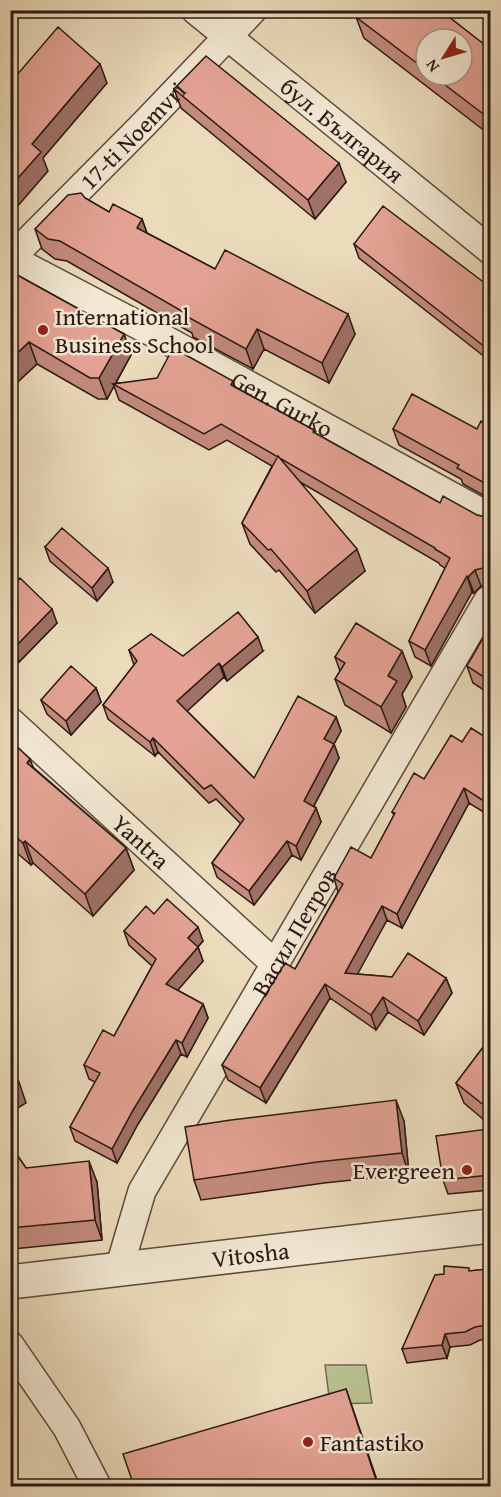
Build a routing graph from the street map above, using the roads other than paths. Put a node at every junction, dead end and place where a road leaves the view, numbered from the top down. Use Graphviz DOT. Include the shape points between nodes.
graph roads {
  1 [pos="195,10"];
  2 [pos="253,10"];
  3 [pos="227,37"];
  4 [pos="490,250"];
  5 [pos="11,258"];
  6 [pos="490,517"];
  7 [pos="488,600"];
  8 [pos="10,721"];
  9 [pos="274,963"];
  10 [pos="490,1226"];
  11 [pos="119,1269"];
  12 [pos="10,1282"];
  13 [pos="10,1345"];
  14 [pos="97,1486"];
  1 -- 3 [label="street, бул. България"];
  2 -- 3 [label="street, 17-ti Noemvri"];
  3 -- 4 [label="street, бул. България"];
  3 -- 5 [label="street, 17-ti Noemvri"];
  5 -- 6 [label="street, Gen. Gurko"];
  7 -- 9 [label="street, Васил Петров"];
  8 -- 9 [label="street, Yantra"];
  9 -- 11 [label="street, Васил Петров" via="142,1191"];
  10 -- 11 [label="street, Vitosha"];
  11 -- 12 [label="street, Vitosha"];
  13 -- 14 [label="street" via="67,1428"];
}
